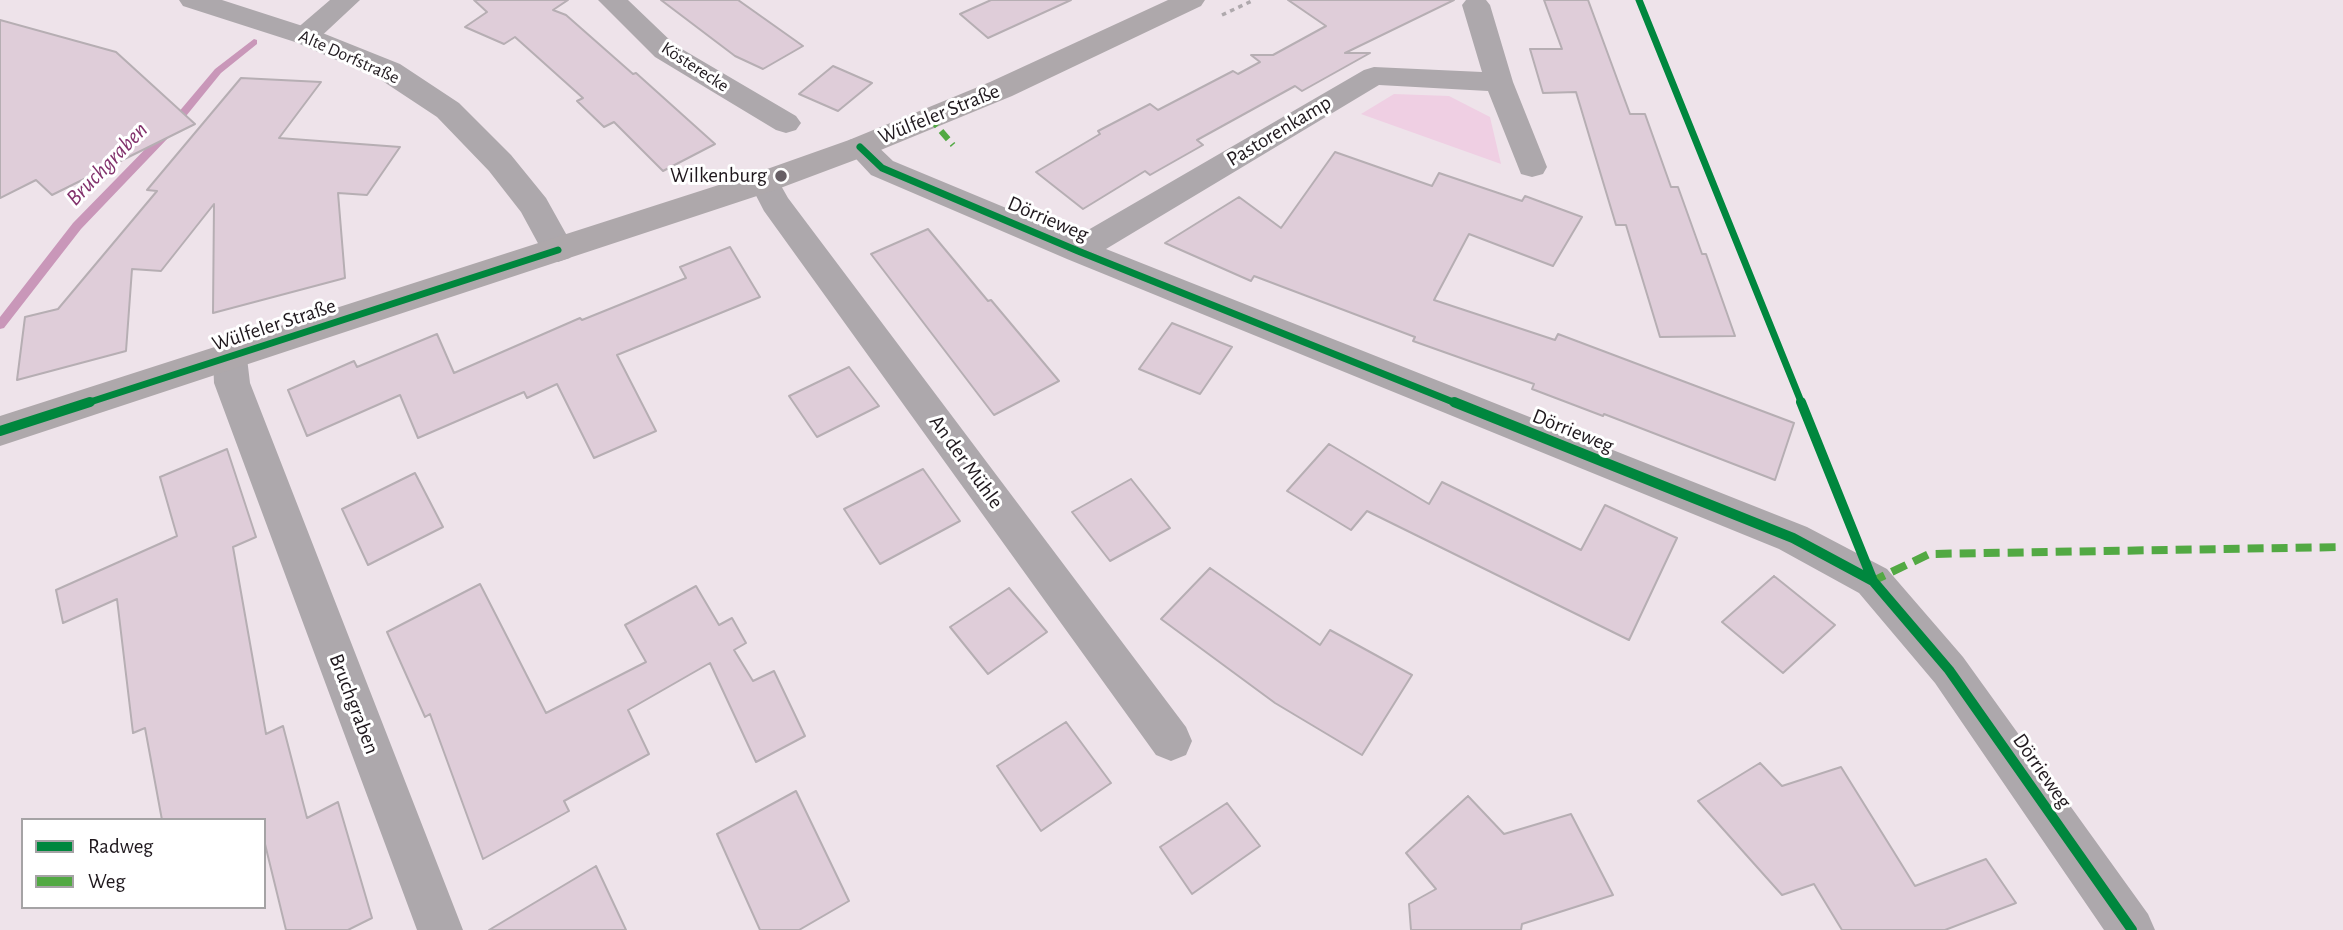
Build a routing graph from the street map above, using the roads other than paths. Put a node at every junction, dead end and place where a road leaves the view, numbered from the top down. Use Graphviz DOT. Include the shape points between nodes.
graph roads {
  1 [pos="193,0"];
  2 [pos="346,0"];
  3 [pos="612,0"];
  4 [pos="1191,0"];
  5 [pos="1476,5"];
  6 [pos="305,36"];
  7 [pos="1499,82"];
  8 [pos="786,123"];
  9 [pos="860,147"];
  10 [pos="1532,167"];
  11 [pos="764,182"];
  12 [pos="558,250"];
  13 [pos="1078,251"];
  14 [pos="230,358"];
  15 [pos="0,431"];
  16 [pos="1171,741"];
  17 [pos="440,930"];
  18 [pos="2132,930"];
  1 -- 6 [label="street, Alte Dorfstraße"];
  2 -- 6 [label="street"];
  3 -- 8 [label="street, Kösterecke" via="665,51"];
  4 -- 9 [label="main road, Wülfeler Straße" via="1001,89"];
  5 -- 7 [label="street"];
  6 -- 12 [label="street, Alte Dorfstraße" via="389,71 447,110 500,163 534,206"];
  7 -- 10 [label="street"];
  7 -- 13 [label="street, Pastorenkamp" via="1374,76"];
  9 -- 11 [label="main road, Wülfeler Straße"];
  9 -- 13 [label="street, Dörrieweg" via="882,168"];
  11 -- 12 [label="main road, Wülfeler Straße"];
  11 -- 16 [label="street, An der Mühle"];
  12 -- 14 [label="main road, Wülfeler Straße"];
  13 -- 18 [label="street, Dörrieweg" via="1793,538 1873,581 1949,670"];
  14 -- 15 [label="main road, Wülfeler Straße"];
  14 -- 17 [label="street, Bruchgraben" via="232,383"];
}
